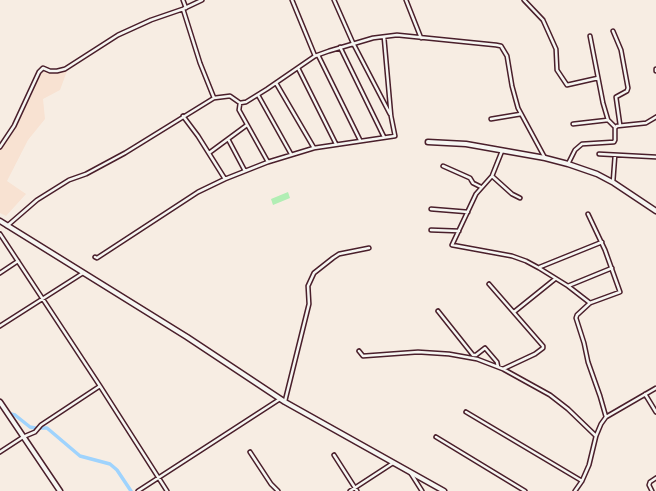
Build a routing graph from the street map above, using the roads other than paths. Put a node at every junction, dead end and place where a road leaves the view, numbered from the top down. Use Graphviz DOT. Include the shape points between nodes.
graph roads {
  1 [pos="183,0"];
  2 [pos="202,0"];
  3 [pos="292,0"];
  4 [pos="334,0"];
  5 [pos="406,0"];
  6 [pos="524,0"];
  7 [pos="184,8"];
  8 [pos="613,31"];
  9 [pos="590,36"];
  10 [pos="384,37"];
  11 [pos="421,38"];
  12 [pos="353,43"];
  13 [pos="340,47"];
  14 [pos="317,56"];
  15 [pos="298,68"];
  16 [pos="598,78"];
  17 [pos="276,83"];
  18 [pos="258,95"];
  19 [pos="214,98"];
  20 [pos="240,103"];
  21 [pos="521,114"];
  22 [pos="183,116"];
  23 [pos="391,116"];
  24 [pos="656,117"];
  25 [pos="491,119"];
  26 [pos="608,120"];
  27 [pos="573,124"];
  28 [pos="248,125"];
  29 [pos="620,125"];
  30 [pos="615,127"];
  31 [pos="384,137"];
  32 [pos="228,139"];
  33 [pos="360,140"];
  34 [pos="428,142"];
  35 [pos="337,144"];
  36 [pos="0,147"];
  37 [pos="314,148"];
  38 [pos="502,151"];
  39 [pos="209,153"];
  40 [pos="291,154"];
  41 [pos="599,154"];
  42 [pos="615,155"];
  43 [pos="656,156"];
  44 [pos="545,158"];
  45 [pos="268,162"];
  46 [pos="568,164"];
  47 [pos="442,166"];
  48 [pos="245,171"];
  49 [pos="492,176"];
  50 [pos="225,179"];
  51 [pos="613,182"];
  52 [pos="481,187"];
  53 [pos="520,198"];
  54 [pos="432,209"];
  55 [pos="656,211"];
  56 [pos="468,212"];
  57 [pos="588,214"];
  58 [pos="1,223"];
  59 [pos="7,226"];
  60 [pos="431,230"];
  61 [pos="459,231"];
  62 [pos="0,234"];
  63 [pos="602,242"];
  64 [pos="369,248"];
  65 [pos="95,257"];
  66 [pos="18,262"];
  67 [pos="540,268"];
  68 [pos="612,268"];
  69 [pos="0,273"];
  70 [pos="83,273"];
  71 [pos="555,278"];
  72 [pos="489,284"];
  73 [pos="568,286"];
  74 [pos="43,299"];
  75 [pos="590,303"];
  76 [pos="438,311"];
  77 [pos="514,312"];
  78 [pos="0,326"];
  79 [pos="360,351"];
  80 [pos="499,367"];
  81 [pos="503,369"];
  82 [pos="100,386"];
  83 [pos="656,388"];
  84 [pos="645,394"];
  85 [pos="280,399"];
  86 [pos="0,402"];
  87 [pos="285,402"];
  88 [pos="466,412"];
  89 [pos="656,412"];
  90 [pos="606,417"];
  91 [pos="596,436"];
  92 [pos="23,437"];
  93 [pos="436,437"];
  94 [pos="0,452"];
  95 [pos="250,452"];
  96 [pos="334,455"];
  97 [pos="393,463"];
  98 [pos="410,472"];
  99 [pos="158,478"];
  100 [pos="656,478"];
  101 [pos="582,482"];
  102 [pos="356,489"];
  103 [pos="60,491"];
  104 [pos="138,491"];
  105 [pos="166,491"];
  106 [pos="278,491"];
  107 [pos="350,491"];
  108 [pos="422,491"];
  109 [pos="444,491"];
  110 [pos="525,491"];
  111 [pos="575,491"];
  112 [pos="652,491"];
  1 -- 7 [label="street"];
  2 -- 7 [label="street"];
  3 -- 14 [label="street"];
  4 -- 12 [label="street"];
  5 -- 11 [label="street"];
  6 -- 16 [label="street" via="543,20 556,49 557,70 567,85"];
  7 -- 19 [label="street" via="200,63"];
  7 -- 36 [label="street" via="118,35 65,69 50,71 43,68 14,126"];
  8 -- 29 [label="street" via="622,50 628,88 616,97"];
  9 -- 16 [label="street"];
  10 -- 11 [label="street" via="397,35"];
  10 -- 12 [label="street"];
  10 -- 23 [label="street"];
  11 -- 21 [label="street" via="501,46 507,56 512,86"];
  12 -- 13 [label="street"];
  12 -- 23 [label="street"];
  13 -- 14 [label="street"];
  13 -- 31 [label="street"];
  14 -- 15 [label="street"];
  14 -- 33 [label="street"];
  15 -- 17 [label="street"];
  15 -- 35 [label="street"];
  16 -- 26 [label="street"];
  17 -- 18 [label="street"];
  17 -- 37 [label="street"];
  18 -- 20 [label="street"];
  18 -- 40 [label="street"];
  19 -- 20 [label="street" via="230,96"];
  19 -- 22 [label="street"];
  20 -- 28 [label="street" via="239,110"];
  21 -- 25 [label="street"];
  21 -- 44 [label="street"];
  22 -- 39 [label="street"];
  22 -- 59 [label="street" via="125,153 69,180 37,200"];
  23 -- 31 [label="street" via="395,136"];
  24 -- 29 [label="street" via="646,123"];
  26 -- 27 [label="street"];
  26 -- 30 [label="street"];
  28 -- 32 [label="street"];
  28 -- 45 [label="street"];
  29 -- 30 [label="street"];
  30 -- 46 [label="street" via="615,141 582,144 575,150"];
  31 -- 33 [label="street"];
  32 -- 39 [label="street"];
  32 -- 48 [label="street"];
  33 -- 35 [label="street"];
  34 -- 38 [label="main road" via="466,144"];
  35 -- 37 [label="street"];
  37 -- 40 [label="street"];
  38 -- 44 [label="main road"];
  38 -- 49 [label="street"];
  39 -- 50 [label="street"];
  40 -- 45 [label="street"];
  41 -- 42 [label="street"];
  42 -- 43 [label="street"];
  42 -- 51 [label="street"];
  44 -- 46 [label="main road"];
  45 -- 48 [label="street"];
  46 -- 51 [label="main road"];
  47 -- 52 [label="street" via="470,178 472,183"];
  48 -- 50 [label="street"];
  49 -- 52 [label="street"];
  49 -- 53 [label="street"];
  50 -- 65 [label="street" via="198,192"];
  51 -- 55 [label="main road"];
  52 -- 56 [label="street"];
  54 -- 56 [label="street"];
  56 -- 61 [label="street"];
  57 -- 63 [label="street"];
  58 -- 59 [label="main road"];
  59 -- 70 [label="main road"];
  60 -- 61 [label="street"];
  61 -- 67 [label="street" via="452,246 512,256"];
  62 -- 66 [label="street"];
  63 -- 67 [label="street"];
  63 -- 68 [label="street"];
  64 -- 87 [label="street" via="339,254 314,272 308,286 309,304"];
  66 -- 69 [label="street"];
  66 -- 74 [label="street"];
  67 -- 71 [label="street"];
  68 -- 73 [label="street"];
  68 -- 75 [label="street" via="620,292"];
  70 -- 74 [label="street"];
  70 -- 85 [label="main road" via="187,337"];
  71 -- 73 [label="street"];
  71 -- 77 [label="street"];
  72 -- 77 [label="street"];
  73 -- 75 [label="street"];
  74 -- 78 [label="street"];
  74 -- 82 [label="street"];
  75 -- 90 [label="street" via="576,318"];
  76 -- 80 [label="street" via="473,355 485,348"];
  77 -- 81 [label="street" via="543,348 519,363"];
  79 -- 80 [label="street" via="363,356 418,352 449,354 477,359"];
  80 -- 81 [label="street"];
  81 -- 91 [label="street" via="550,395"];
  82 -- 92 [label="street" via="41,425 35,432"];
  82 -- 99 [label="street"];
  83 -- 84 [label="street"];
  84 -- 89 [label="street"];
  84 -- 90 [label="street"];
  85 -- 87 [label="main road"];
  85 -- 99 [label="street"];
  86 -- 92 [label="main road"];
  87 -- 97 [label="main road"];
  88 -- 101 [label="street"];
  90 -- 91 [label="street" via="600,424"];
  91 -- 101 [label="street"];
  92 -- 94 [label="street"];
  92 -- 103 [label="main road"];
  93 -- 110 [label="street"];
  95 -- 106 [label="street"];
  96 -- 102 [label="street"];
  97 -- 98 [label="main road"];
  97 -- 102 [label="street"];
  98 -- 108 [label="street"];
  98 -- 109 [label="main road"];
  99 -- 104 [label="street"];
  99 -- 105 [label="street"];
  100 -- 112 [label="street" via="649,484"];
  101 -- 111 [label="street"];
  102 -- 107 [label="street"];
}
